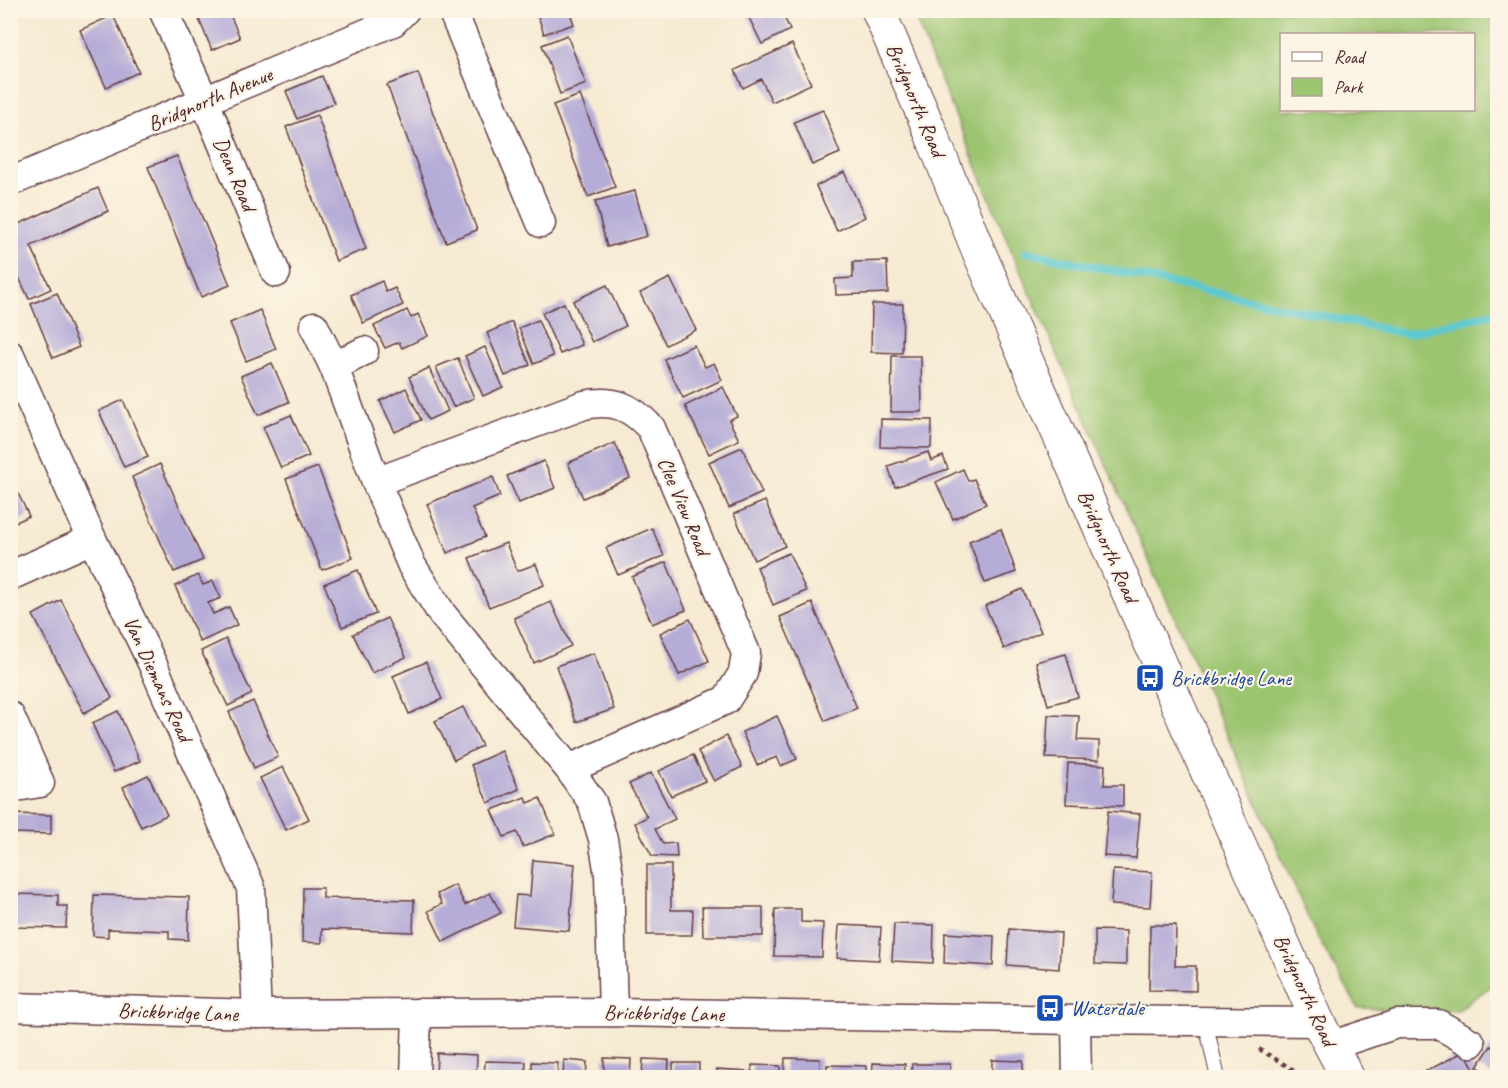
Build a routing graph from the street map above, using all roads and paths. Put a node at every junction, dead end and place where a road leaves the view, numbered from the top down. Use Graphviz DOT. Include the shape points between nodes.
graph roads {
  1 [pos="163,10"];
  2 [pos="405,10"];
  3 [pos="452,10"];
  4 [pos="878,10"];
  5 [pos="205,102"];
  6 [pos="10,182"];
  7 [pos="541,223"];
  8 [pos="276,273"];
  9 [pos="315,326"];
  10 [pos="364,351"];
  11 [pos="13,367"];
  12 [pos="334,367"];
  13 [pos="376,482"];
  14 [pos="92,539"];
  15 [pos="10,576"];
  16 [pos="10,716"];
  17 [pos="569,769"];
  18 [pos="10,788"];
  19 [pos="10,1008"];
  20 [pos="613,1012"];
  21 [pos="417,1013"];
  22 [pos="257,1014"];
  23 [pos="1076,1020"];
  24 [pos="1205,1020"];
  25 [pos="1324,1034"];
  26 [pos="1471,1043"];
  27 [pos="415,1077"];
  28 [pos="1077,1077"];
  29 [pos="1218,1077"];
  30 [pos="1348,1077"];
  1 -- 5 [label="street, Dean Road"];
  2 -- 5 [label="street, Bridgnorth Avenue" via="393,22"];
  3 -- 7 [label="street"];
  4 -- 25 [label="main road, Bridgnorth Road" via="987,272"];
  5 -- 6 [label="street, Bridgnorth Avenue"];
  5 -- 8 [label="street, Dean Road"];
  9 -- 12 [label="street"];
  10 -- 12 [label="street"];
  11 -- 14 [label="street, Van Diemans Road"];
  12 -- 13 [label="street"];
  13 -- 17 [label="street" via="412,566 442,614"];
  13 -- 17 [label="street, Clee View Road" via="602,401 638,414 651,428 746,653 743,673 726,700"];
  14 -- 15 [label="street"];
  14 -- 22 [label="street, Van Diemans Road" via="153,665 251,888"];
  16 -- 18 [label="street" via="40,783"];
  17 -- 20 [label="street" via="592,802 603,839 609,875"];
  19 -- 22 [label="street, Brickbridge Lane"];
  20 -- 21 [label="street, Brickbridge Lane"];
  20 -- 23 [label="street, Brickbridge Lane"];
  21 -- 22 [label="street, Brickbridge Lane"];
  21 -- 27 [label="street"];
  23 -- 24 [label="street, Brickbridge Lane"];
  23 -- 28 [label="street"];
  24 -- 25 [label="street, Brickbridge Lane"];
  24 -- 29 [label="lane"];
  25 -- 26 [label="street, Brickbridge Lane" via="1397,1024 1438,1024"];
  25 -- 30 [label="main road, Bridgnorth Road"];
}
